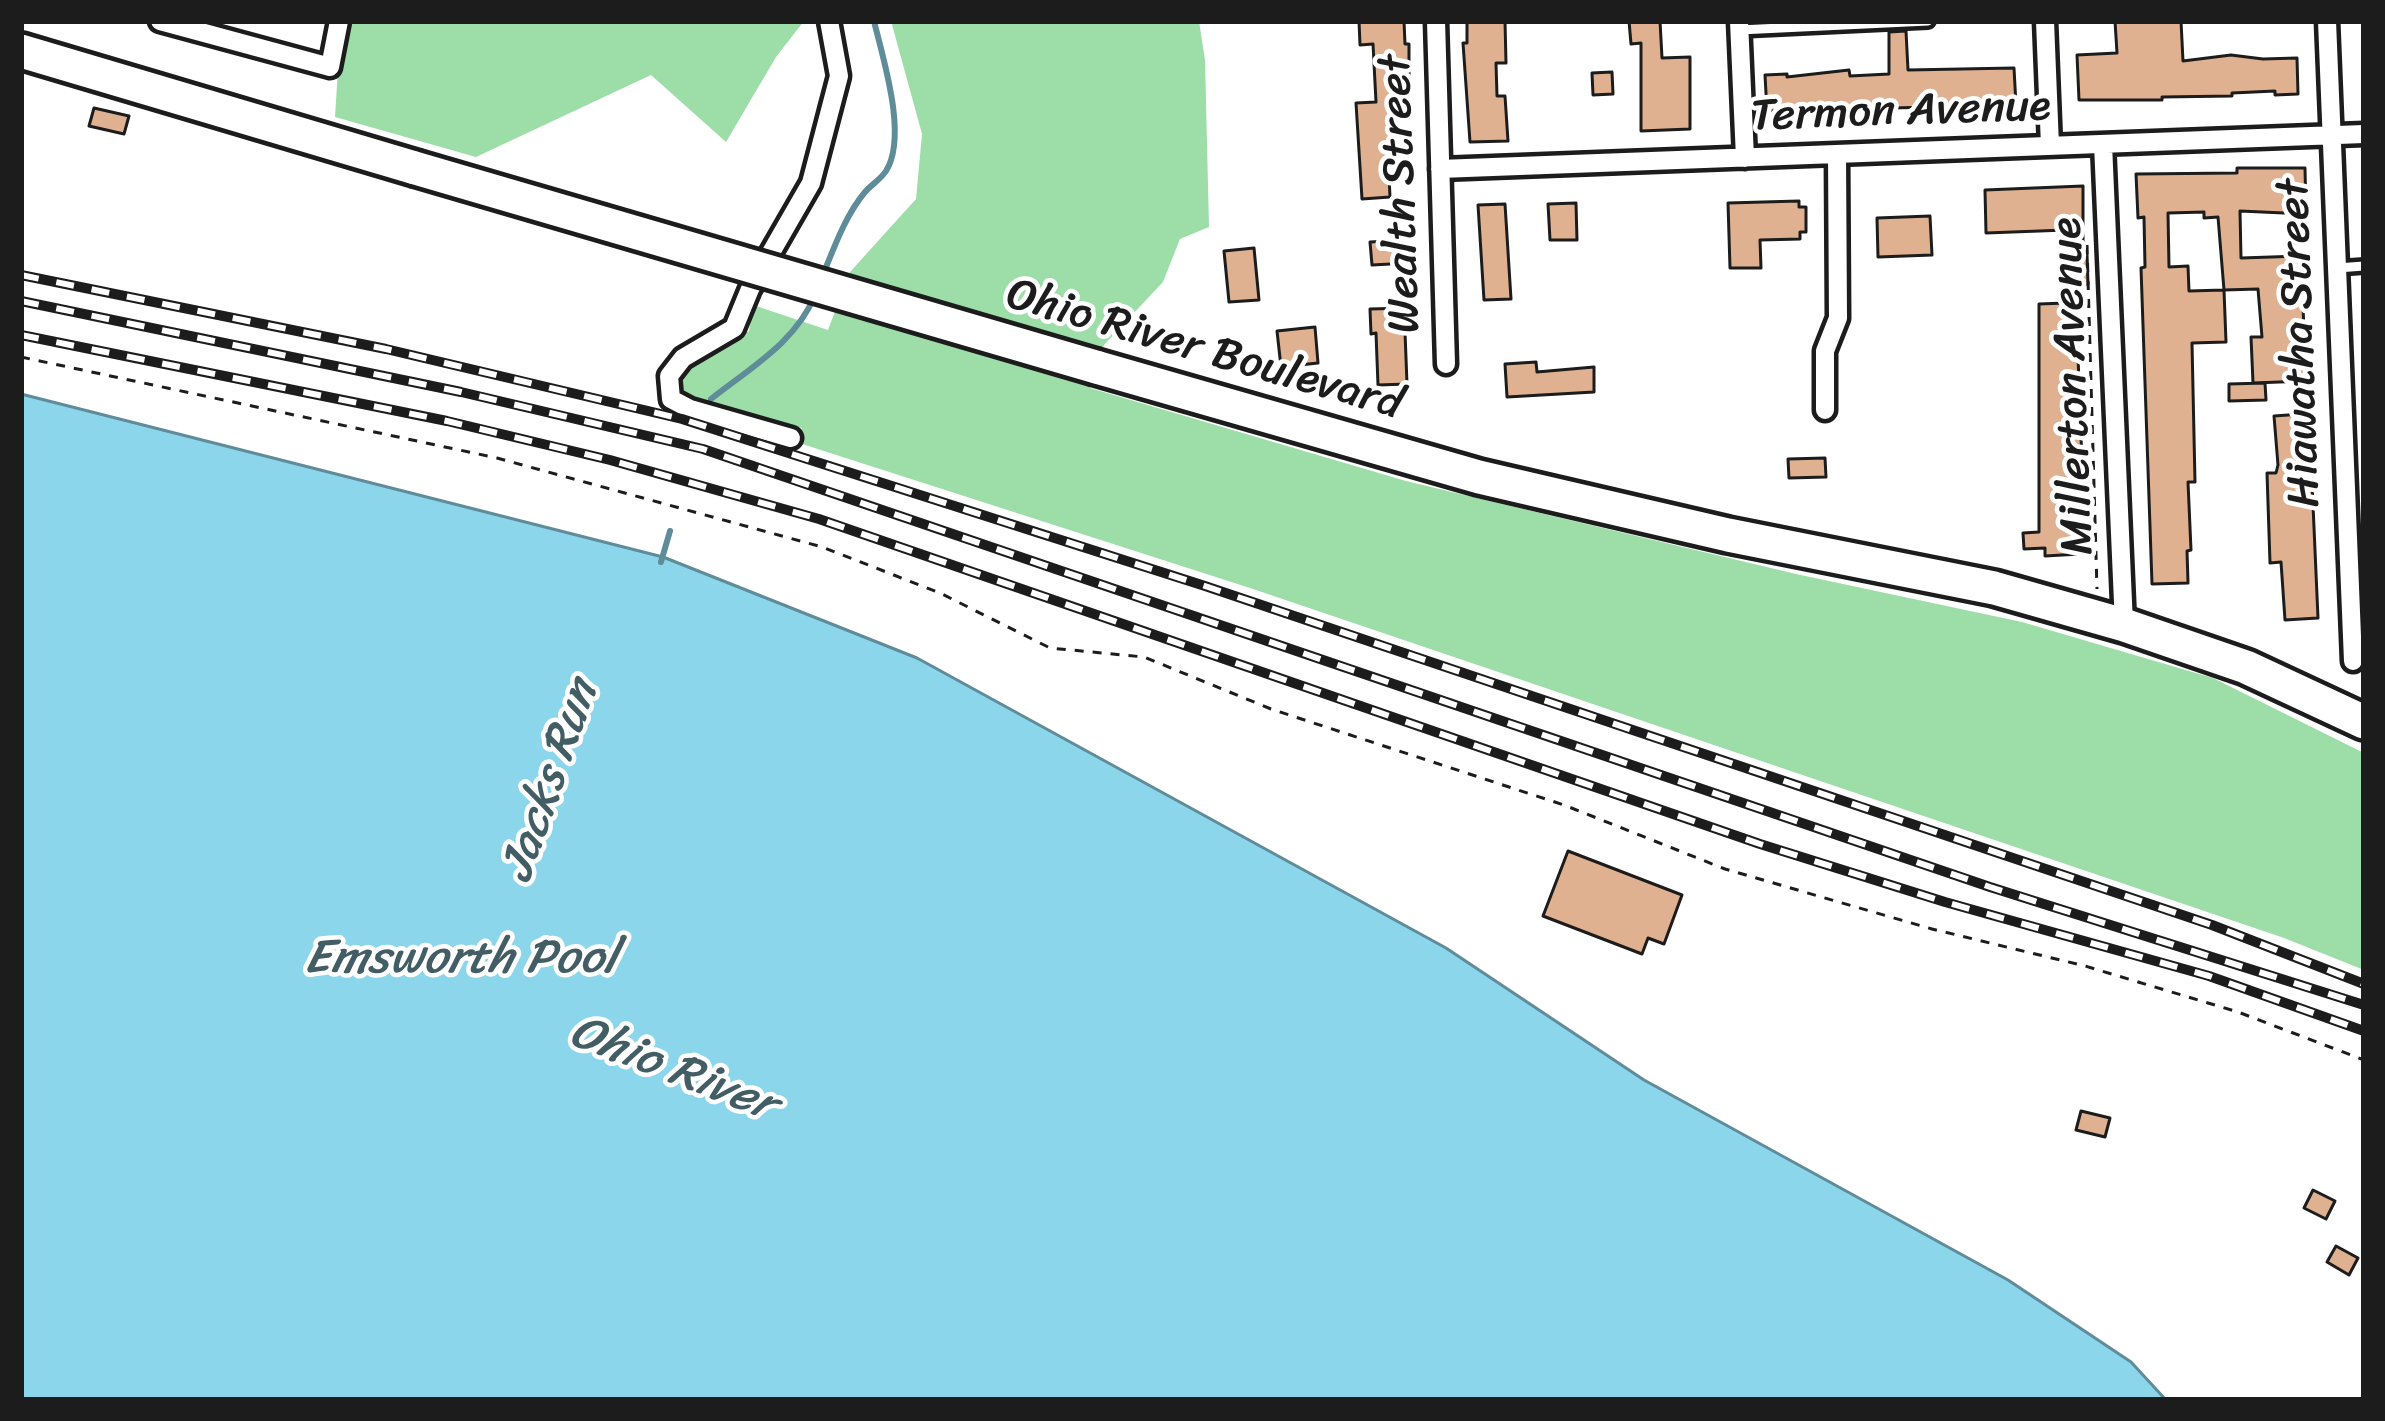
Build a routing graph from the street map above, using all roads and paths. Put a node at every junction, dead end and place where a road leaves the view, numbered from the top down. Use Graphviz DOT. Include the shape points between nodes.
graph roads {
  1 [pos="160,21"];
  2 [pos="339,21"];
  3 [pos="829,21"];
  4 [pos="1436,21"];
  5 [pos="1928,21"];
  6 [pos="2044,21"];
  7 [pos="2327,21"];
  8 [pos="1884,22"];
  9 [pos="1739,25"];
  10 [pos="21,51"];
  11 [pos="2364,134"];
  12 [pos="2332,135"];
  13 [pos="2102,144"];
  14 [pos="2050,146"];
  15 [pos="1837,154"];
  16 [pos="1745,158"];
  17 [pos="1440,169"];
  18 [pos="2086,231"];
  19 [pos="2364,266"];
  20 [pos="2337,268"];
  21 [pos="21,357"];
  22 [pos="1447,364"];
  23 [pos="1825,410"];
  24 [pos="791,438"];
  25 [pos="2123,618"];
  26 [pos="2354,661"];
  27 [pos="2364,722"];
  28 [pos="2364,1060"];
  1 -- 2 [label="street" via="330,67"];
  3 -- 24 [label="street" via="839,76 811,182 734,328 683,358 669,376 671,399 690,410"];
  4 -- 17 [label="street, Wealth Street"];
  5 -- 8 [label="lane"];
  6 -- 14 [label="street"];
  7 -- 12 [label="street, Hiawatha Street"];
  8 -- 9 [label="lane"];
  9 -- 16 [label="street"];
  10 -- 25 [label="highway, Ohio River Boulevard, bridge" via="1479,477"];
  11 -- 12 [label="street, Termon Avenue"];
  12 -- 13 [label="street, Termon Avenue"];
  12 -- 20 [label="street, Hiawatha Street"];
  13 -- 14 [label="street, Termon Avenue"];
  13 -- 25 [label="street, Millerton Avenue"];
  14 -- 15 [label="street, Termon Avenue"];
  15 -- 16 [label="street, Termon Avenue"];
  15 -- 23 [label="street" via="1838,318 1825,351"];
  16 -- 17 [label="street, Termon Avenue"];
  17 -- 22 [label="street, Wealth Street"];
  18 -- 25 [label="path" via="2098,604"];
  19 -- 20 [label="lane"];
  20 -- 26 [label="street, Hiawatha Street"];
  21 -- 28 [label="path" via="476,453 800,540 940,593 1050,648 1144,657 1725,869 2085,966"];
  25 -- 27 [label="highway, Ohio River Boulevard"];
}
